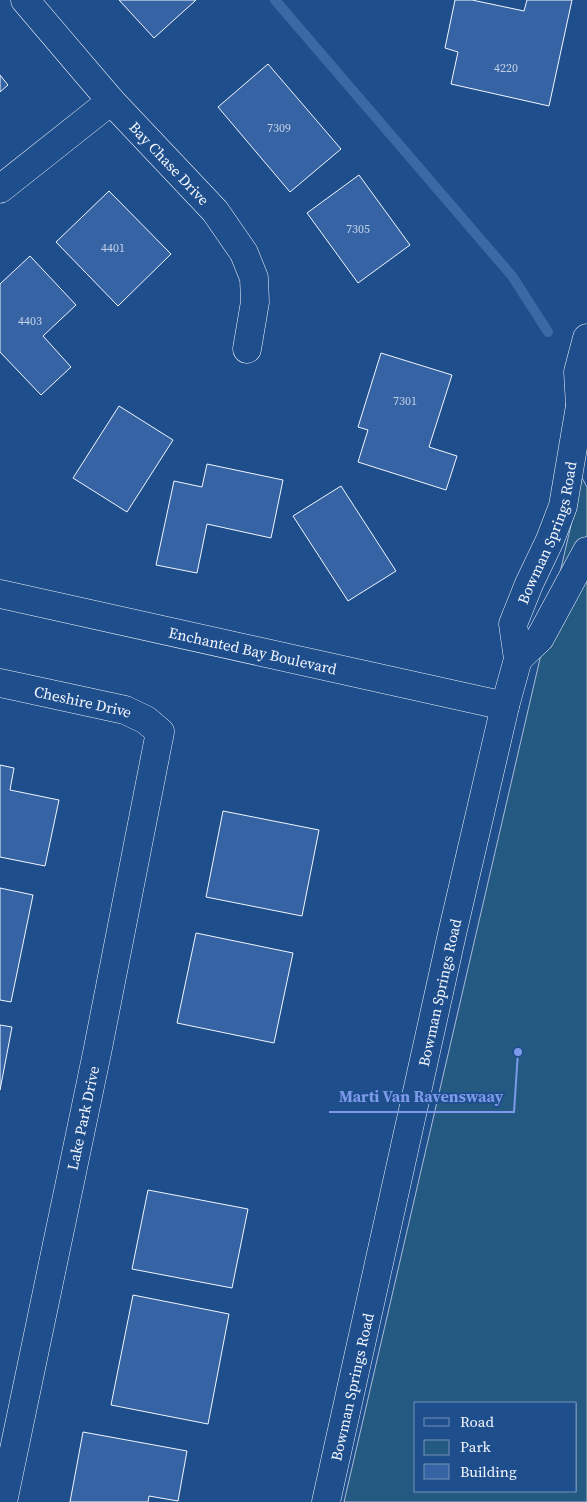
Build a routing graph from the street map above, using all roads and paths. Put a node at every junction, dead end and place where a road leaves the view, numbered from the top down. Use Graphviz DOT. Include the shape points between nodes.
graph roads {
  1 [pos="25,0"];
  2 [pos="111,101"];
  3 [pos="0,189"];
  4 [pos="587,338"];
  5 [pos="248,349"];
  6 [pos="584,413"];
  7 [pos="587,551"];
  8 [pos="0,594"];
  9 [pos="518,658"];
  10 [pos="0,683"];
  11 [pos="505,706"];
  12 [pos="160,732"];
  13 [pos="3,1502"];
  14 [pos="326,1502"];
  1 -- 2 [label="street, Bay Chase Drive"];
  2 -- 3 [label="street"];
  2 -- 5 [label="street, Bay Chase Drive" via="215,211 244,253 254,278 255,302"];
  4 -- 6 [label="street, Bowman Springs Road" via="578,372"];
  6 -- 9 [label="street, Bowman Springs Road" via="563,506 513,624"];
  7 -- 9 [label="street" via="540,638"];
  8 -- 11 [label="street, Enchanted Bay Boulevard"];
  9 -- 11 [label="street, Bowman Springs Road"];
  10 -- 12 [label="street, Cheshire Drive" via="125,710 146,720"];
  11 -- 14 [label="street, Bowman Springs Road"];
  12 -- 13 [label="street, Lake Park Drive"];
}
